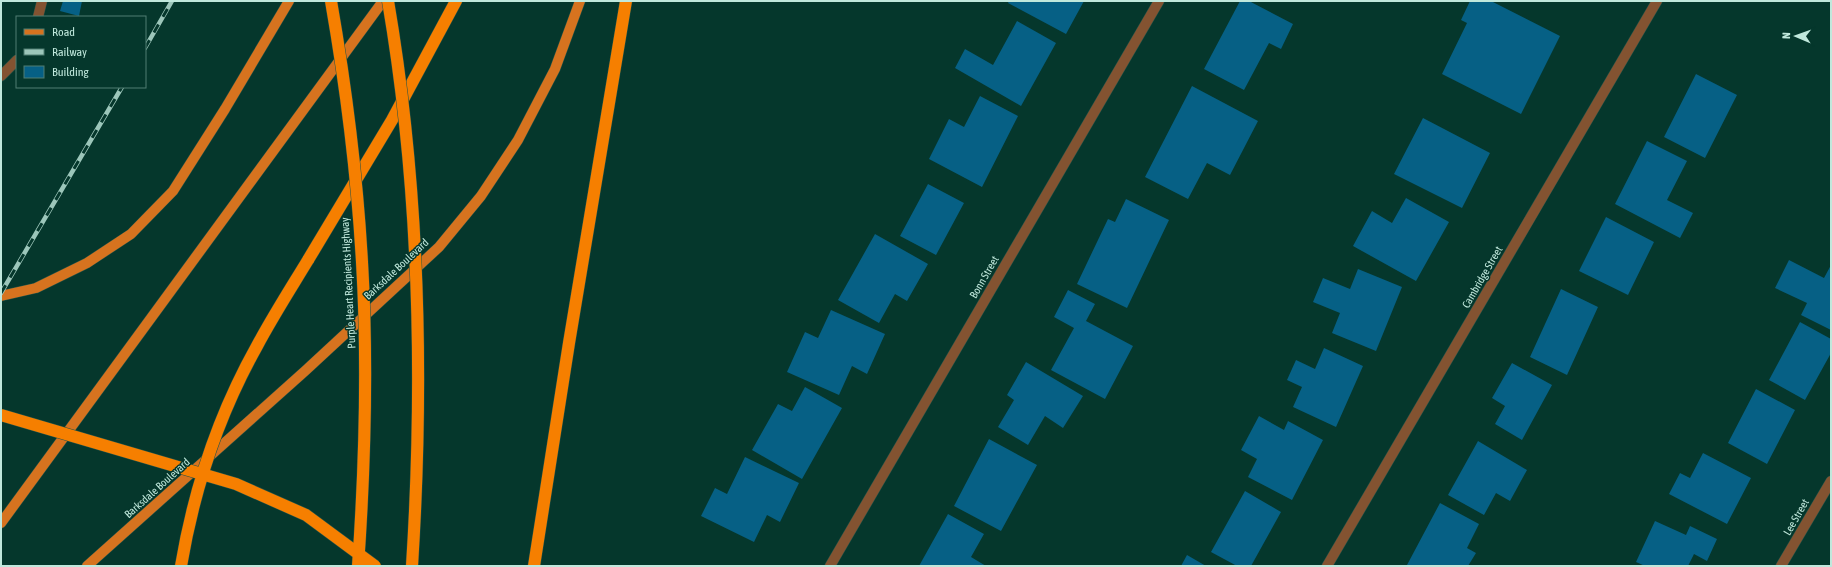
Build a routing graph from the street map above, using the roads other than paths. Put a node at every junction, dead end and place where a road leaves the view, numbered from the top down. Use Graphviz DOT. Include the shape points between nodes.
graph roads {
  1 [pos="42,1"];
  2 [pos="289,1"];
  3 [pos="331,1"];
  4 [pos="383,1"];
  5 [pos="388,1"];
  6 [pos="456,1"];
  7 [pos="580,1"];
  8 [pos="626,1"];
  9 [pos="1159,1"];
  10 [pos="1657,1"];
  11 [pos="38,16"];
  12 [pos="16,61"];
  13 [pos="1,76"];
  14 [pos="1,296"];
  15 [pos="1,415"];
  16 [pos="1831,481"];
  17 [pos="1,523"];
  18 [pos="87,566"];
  19 [pos="181,566"];
  20 [pos="358,566"];
  21 [pos="375,566"];
  22 [pos="412,566"];
  23 [pos="534,566"];
  24 [pos="830,566"];
  25 [pos="1327,566"];
  26 [pos="1781,566"];
  1 -- 11 [label="street"];
  2 -- 14 [label="main road" via="173,191 131,234 87,263 36,288"];
  3 -- 20 [label="highway, Purple Heart Recipients Highway, bridge" via="352,145 362,262 365,395"];
  4 -- 17 [label="main road"];
  5 -- 22 [label="highway, bridge" via="405,125 415,232 419,359 417,481"];
  6 -- 19 [label="highway, bridge" via="392,120 256,346 219,424 197,492"];
  7 -- 18 [label="main road, Barksdale Boulevard" via="555,69 518,140 481,196 438,247 305,371"];
  8 -- 23 [label="highway"];
  9 -- 24 [label="street, Bonn Street"];
  10 -- 25 [label="street, Cambridge Street"];
  12 -- 13 [label="street"];
  15 -- 21 [label="highway, bridge" via="236,484 306,515"];
  16 -- 26 [label="street, Lee Street"];
}
